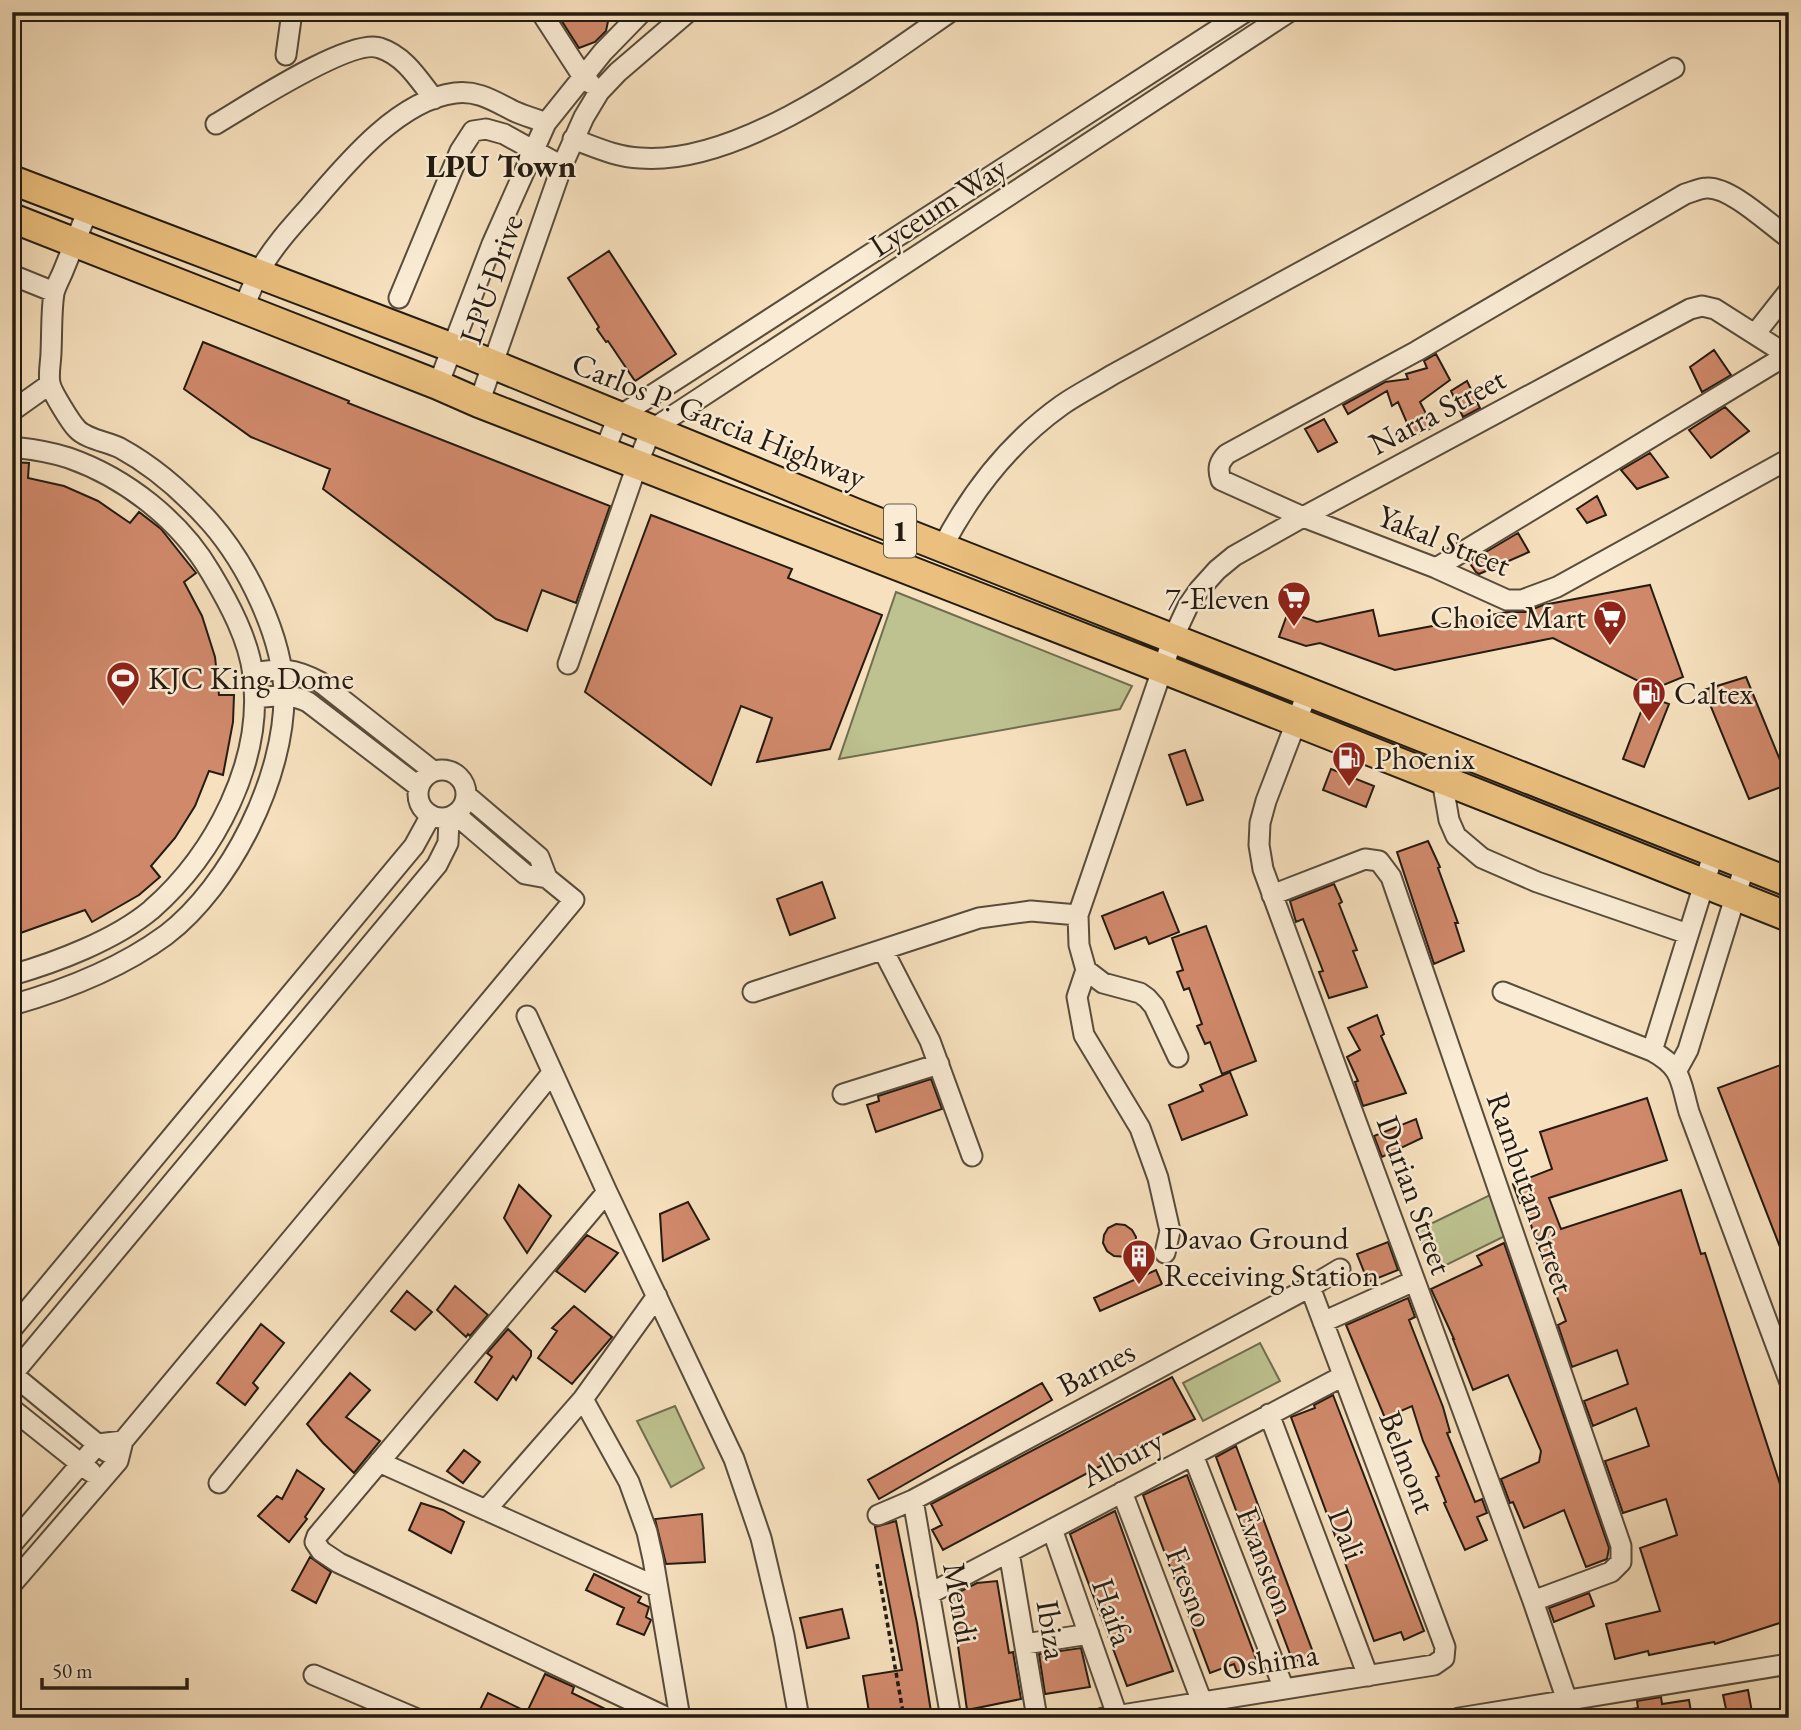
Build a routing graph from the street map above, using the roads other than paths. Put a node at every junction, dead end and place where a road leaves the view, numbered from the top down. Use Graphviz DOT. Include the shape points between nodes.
graph roads {
  1 [pos="292,12"];
  2 [pos="541,12"];
  3 [pos="642,12"];
  4 [pos="688,12"];
  5 [pos="950,12"];
  6 [pos="1245,12"];
  7 [pos="1289,12"];
  8 [pos="286,55"];
  9 [pos="1674,68"];
  10 [pos="583,77"];
  11 [pos="599,92"];
  12 [pos="434,99"];
  13 [pos="546,123"];
  14 [pos="216,124"];
  15 [pos="573,139"];
  16 [pos="532,151"];
  17 [pos="562,166"];
  18 [pos="12,180"];
  19 [pos="88,210"];
  20 [pos="12,218"];
  21 [pos="1789,238"];
  22 [pos="75,243"];
  23 [pos="259,273"];
  24 [pos="12,275"];
  25 [pos="1789,291"];
  26 [pos="54,292"];
  27 [pos="399,298"];
  28 [pos="243,309"];
  29 [pos="1755,334"];
  30 [pos="453,348"];
  31 [pos="723,351"];
  32 [pos="1788,355"];
  33 [pos="492,366"];
  34 [pos="739,372"];
  35 [pos="50,384"];
  36 [pos="438,385"];
  37 [pos="479,403"];
  38 [pos="12,411"];
  39 [pos="618,417"];
  40 [pos="77,430"];
  41 [pos="651,430"];
  42 [pos="12,447"];
  43 [pos="604,452"];
  44 [pos="68,458"];
  45 [pos="1789,459"];
  46 [pos="637,465"];
  47 [pos="855,513"];
  48 [pos="1303,517"];
  49 [pos="843,545"];
  50 [pos="942,548"];
  51 [pos="1436,568"];
  52 [pos="1173,638"];
  53 [pos="568,664"];
  54 [pos="281,668"];
  55 [pos="1163,669"];
  56 [pos="253,673"];
  57 [pos="1308,691"];
  58 [pos="284,695"];
  59 [pos="255,698"];
  60 [pos="1296,722"];
  61 [pos="1452,748"];
  62 [pos="433,771"];
  63 [pos="1442,780"];
  64 [pos="419,788"];
  65 [pos="466,795"];
  66 [pos="445,816"];
  67 [pos="223,817"];
  68 [pos="250,829"];
  69 [pos="1714,852"];
  70 [pos="1745,865"];
  71 [pos="547,878"];
  72 [pos="1789,882"];
  73 [pos="1704,883"];
  74 [pos="1272,895"];
  75 [pos="1736,896"];
  76 [pos="1078,915"];
  77 [pos="1789,917"];
  78 [pos="347,926"];
  79 [pos="1688,934"];
  80 [pos="370,945"];
  81 [pos="883,950"];
  82 [pos="1086,970"];
  83 [pos="22,972"];
  84 [pos="753,992"];
  85 [pos="1503,992"];
  86 [pos="40,997"];
  87 [pos="12,1005"];
  88 [pos="527,1016"];
  89 [pos="264,1027"];
  90 [pos="286,1046"];
  91 [pos="1652,1051"];
  92 [pos="1178,1057"];
  93 [pos="939,1064"];
  94 [pos="1677,1070"];
  95 [pos="552,1073"];
  96 [pos="843,1094"];
  97 [pos="176,1133"];
  98 [pos="198,1152"];
  99 [pos="972,1156"];
  100 [pos="607,1192"];
  101 [pos="89,1236"];
  102 [pos="1165,1253"];
  103 [pos="112,1255"];
  104 [pos="1340,1269"];
  105 [pos="1414,1281"];
  106 [pos="1310,1287"];
  107 [pos="657,1296"];
  108 [pos="1323,1322"];
  109 [pos="12,1329"];
  110 [pos="12,1375"];
  111 [pos="1343,1376"];
  112 [pos="1789,1380"];
  113 [pos="583,1399"];
  114 [pos="12,1409"];
  115 [pos="1269,1414"];
  116 [pos="123,1441"];
  117 [pos="98,1444"];
  118 [pos="1193,1455"];
  119 [pos="118,1461"];
  120 [pos="379,1462"];
  121 [pos="81,1464"];
  122 [pos="101,1481"];
  123 [pos="219,1483"];
  124 [pos="1122,1492"];
  125 [pos="913,1500"];
  126 [pos="486,1510"];
  127 [pos="878,1515"];
  128 [pos="1052,1529"];
  129 [pos="12,1544"];
  130 [pos="1009,1552"];
  131 [pos="15,1577"];
  132 [pos="657,1587"];
  133 [pos="929,1594"];
  134 [pos="1532,1601"];
  135 [pos="1089,1634"];
  136 [pos="1025,1644"];
  137 [pos="1444,1658"];
  138 [pos="1789,1664"];
  139 [pos="314,1675"];
  140 [pos="1368,1676"];
  141 [pos="1284,1689"];
  142 [pos="1202,1702"];
  143 [pos="1570,1709"];
  144 [pos="1110,1717"];
  145 [pos="415,1718"];
  146 [pos="668,1718"];
  147 [pos="680,1718"];
  148 [pos="799,1718"];
  149 [pos="951,1718"];
  150 [pos="1037,1718"];
  151 [pos="1459,1718"];
  1 -- 8 [label="street"];
  2 -- 10 [label="street"];
  3 -- 10 [label="street, LPU Drive"];
  4 -- 11 [label="street, LPU Drive"];
  5 -- 15 [label="street" via="793,114 726,144 671,158 641,159"];
  6 -- 31 [label="street, Lyceum Way"];
  7 -- 34 [label="street, Lyceum Way"];
  9 -- 50 [label="street" via="1062,405 991,470"];
  10 -- 11 [label="street"];
  10 -- 13 [label="street, LPU Drive"];
  11 -- 15 [label="street, LPU Drive"];
  12 -- 13 [label="street" via="473,93"];
  12 -- 14 [label="street" via="407,64 379,47 350,50"];
  12 -- 23 [label="street" via="384,128 349,160 290,228"];
  13 -- 16 [label="street, LPU Drive"];
  15 -- 17 [label="street, LPU Drive"];
  16 -- 17 [label="street"];
  16 -- 27 [label="street" via="504,134 473,131 460,151"];
  16 -- 30 [label="street, LPU Drive"];
  17 -- 33 [label="street, LPU Drive"];
  18 -- 19 [label="highway, Carlos P. Garcia Highway / 1"];
  19 -- 22 [label="street"];
  19 -- 23 [label="highway, Carlos P. Garcia Highway / 1"];
  20 -- 22 [label="highway, 1"];
  21 -- 48 [label="street, Yakal Street" via="1717,189 1706,187 1685,194 1220,461 1221,480"];
  22 -- 26 [label="street"];
  22 -- 28 [label="highway, 1"];
  23 -- 28 [label="street"];
  23 -- 30 [label="highway, Carlos P. Garcia Highway / 1"];
  24 -- 26 [label="street"];
  25 -- 29 [label="street"];
  26 -- 35 [label="street"];
  28 -- 36 [label="highway, 1"];
  29 -- 32 [label="street, Narra Street"];
  29 -- 48 [label="street, Narra Street" via="1715,309 1690,309"];
  30 -- 33 [label="highway, Carlos P. Garcia Highway / 1"];
  30 -- 36 [label="street, LPU Drive"];
  31 -- 34 [label="street"];
  31 -- 39 [label="street, Lyceum Way"];
  32 -- 51 [label="street"];
  33 -- 37 [label="street, LPU Drive"];
  33 -- 39 [label="highway, Carlos P. Garcia Highway / 1"];
  34 -- 41 [label="street, Lyceum Way"];
  35 -- 38 [label="street"];
  35 -- 40 [label="street"];
  36 -- 37 [label="highway, 1"];
  37 -- 43 [label="highway, 1"];
  39 -- 41 [label="highway, Carlos P. Garcia Highway / 1"];
  39 -- 43 [label="street"];
  40 -- 44 [label="street"];
  40 -- 54 [label="street" via="120,448 159,475 209,521 252,587"];
  41 -- 46 [label="street"];
  41 -- 47 [label="highway, Carlos P. Garcia Highway / 1"];
  42 -- 44 [label="street"];
  43 -- 46 [label="highway, 1"];
  44 -- 56 [label="street" via="106,474 142,498 187,539 226,598"];
  45 -- 51 [label="street, Yakal Street" via="1557,587 1522,600 1507,600"];
  46 -- 49 [label="highway, 1"];
  46 -- 53 [label="street"];
  47 -- 49 [label="highway"];
  47 -- 50 [label="highway, Carlos P. Garcia Highway / 1"];
  48 -- 51 [label="street, Yakal Street"];
  48 -- 52 [label="street, Narra Street" via="1217,570 1188,606"];
  49 -- 55 [label="highway, 1"];
  50 -- 52 [label="highway, Carlos P. Garcia Highway / 1"];
  52 -- 55 [label="street, Narra Street"];
  52 -- 57 [label="highway, Carlos P. Garcia Highway / 1"];
  54 -- 56 [label="street"];
  54 -- 58 [label="street"];
  54 -- 62 [label="street" via="320,682"];
  55 -- 60 [label="highway, 1"];
  55 -- 76 [label="street, Narra Street"];
  56 -- 59 [label="street"];
  57 -- 60 [label="street, Durian Street"];
  57 -- 61 [label="highway, Carlos P. Garcia Highway / 1"];
  58 -- 59 [label="street"];
  58 -- 64 [label="street" via="297,696 320,709"];
  58 -- 68 [label="street" via="275,758"];
  59 -- 67 [label="street" via="247,752"];
  60 -- 63 [label="highway, 1"];
  60 -- 74 [label="street, Durian Street" via="1261,823 1259,845"];
  61 -- 63 [label="street"];
  61 -- 69 [label="highway, Carlos P. Garcia Highway / 1"];
  62 -- 64 [label="street"];
  62 -- 65 [label="street" via="443,769 460,777"];
  63 -- 73 [label="highway, 1"];
  63 -- 79 [label="street" via="1456,836 1482,858"];
  64 -- 66 [label="street" via="420,804"];
  65 -- 66 [label="street" via="461,810"];
  65 -- 71 [label="street" via="539,857"];
  66 -- 71 [label="street" via="525,874"];
  66 -- 78 [label="street"];
  66 -- 80 [label="street" via="448,843 437,865"];
  67 -- 68 [label="street"];
  67 -- 83 [label="street" via="191,866 150,910 98,941"];
  68 -- 86 [label="street" via="214,883 168,933 110,968"];
  69 -- 70 [label="highway, Carlos P. Garcia Highway / 1"];
  69 -- 73 [label="street"];
  70 -- 72 [label="highway, Carlos P. Garcia Highway / 1"];
  70 -- 75 [label="street"];
  71 -- 116 [label="street" via="574,900"];
  73 -- 75 [label="highway, 1"];
  73 -- 79 [label="street"];
  74 -- 105 [label="street, Durian Street"];
  74 -- 134 [label="street, Rambutan Street" via="1365,859 1379,861 1391,877 1621,1546 1621,1562 1611,1572"];
  75 -- 77 [label="highway, 1"];
  75 -- 94 [label="street" via="1688,1050"];
  76 -- 81 [label="street" via="1031,911 979,918"];
  76 -- 82 [label="street"];
  78 -- 80 [label="street"];
  78 -- 89 [label="street"];
  79 -- 91 [label="street"];
  80 -- 90 [label="street"];
  81 -- 84 [label="street"];
  81 -- 93 [label="street"];
  82 -- 92 [label="street" via="1103,983 1147,998"];
  82 -- 102 [label="street" via="1077,997 1084,1035 1140,1128 1170,1231"];
  83 -- 86 [label="street"];
  85 -- 91 [label="street"];
  86 -- 87 [label="street"];
  88 -- 95 [label="street"];
  89 -- 90 [label="street"];
  89 -- 97 [label="street"];
  90 -- 98 [label="street"];
  91 -- 94 [label="street"];
  93 -- 96 [label="street"];
  93 -- 99 [label="street"];
  94 -- 112 [label="street"];
  95 -- 100 [label="street"];
  95 -- 123 [label="street"];
  97 -- 98 [label="street"];
  97 -- 101 [label="street"];
  98 -- 103 [label="street"];
  100 -- 107 [label="street"];
  100 -- 120 [label="street"];
  101 -- 103 [label="street"];
  101 -- 109 [label="street"];
  103 -- 110 [label="street"];
  104 -- 106 [label="street, Barnes"];
  105 -- 108 [label="street"];
  105 -- 134 [label="street, Durian Street"];
  106 -- 108 [label="street, Belmont"];
  106 -- 125 [label="street, Barnes"];
  107 -- 113 [label="street"];
  107 -- 148 [label="street" via="734,1459 761,1538"];
  108 -- 111 [label="street, Belmont"];
  110 -- 117 [label="street"];
  111 -- 115 [label="street, Albury"];
  111 -- 137 [label="street, Belmont" via="1445,1647"];
  113 -- 126 [label="street"];
  113 -- 132 [label="street" via="629,1482 646,1532"];
  114 -- 121 [label="street"];
  115 -- 118 [label="street, Albury"];
  115 -- 140 [label="street, Dali"];
  116 -- 117 [label="street"];
  116 -- 119 [label="street"];
  117 -- 119 [label="street"];
  117 -- 121 [label="street"];
  118 -- 124 [label="street, Albury"];
  118 -- 141 [label="street, Evanston"];
  119 -- 122 [label="street"];
  120 -- 126 [label="street"];
  120 -- 146 [label="street" via="317,1536 315,1542 321,1550 339,1563"];
  121 -- 122 [label="street"];
  121 -- 129 [label="street"];
  122 -- 131 [label="street"];
  124 -- 128 [label="street, Albury"];
  124 -- 142 [label="street, Fresno"];
  125 -- 127 [label="street, Barnes"];
  125 -- 133 [label="street, Mendi"];
  126 -- 132 [label="street"];
  128 -- 130 [label="street, Albury"];
  128 -- 135 [label="street, Haifa"];
  130 -- 133 [label="street, Albury"];
  130 -- 136 [label="street, Ibiza"];
  132 -- 147 [label="street"];
  133 -- 149 [label="street, Mendi"];
  134 -- 143 [label="street, Durian Street"];
  135 -- 136 [label="street"];
  135 -- 144 [label="street, Haifa"];
  136 -- 150 [label="street, Ibiza"];
  137 -- 140 [label="street, Oshima" via="1434,1665"];
  138 -- 143 [label="street"];
  139 -- 145 [label="street"];
  140 -- 141 [label="street, Oshima"];
  141 -- 142 [label="street, Oshima"];
  142 -- 144 [label="street, Oshima"];
  143 -- 151 [label="street"];
}
